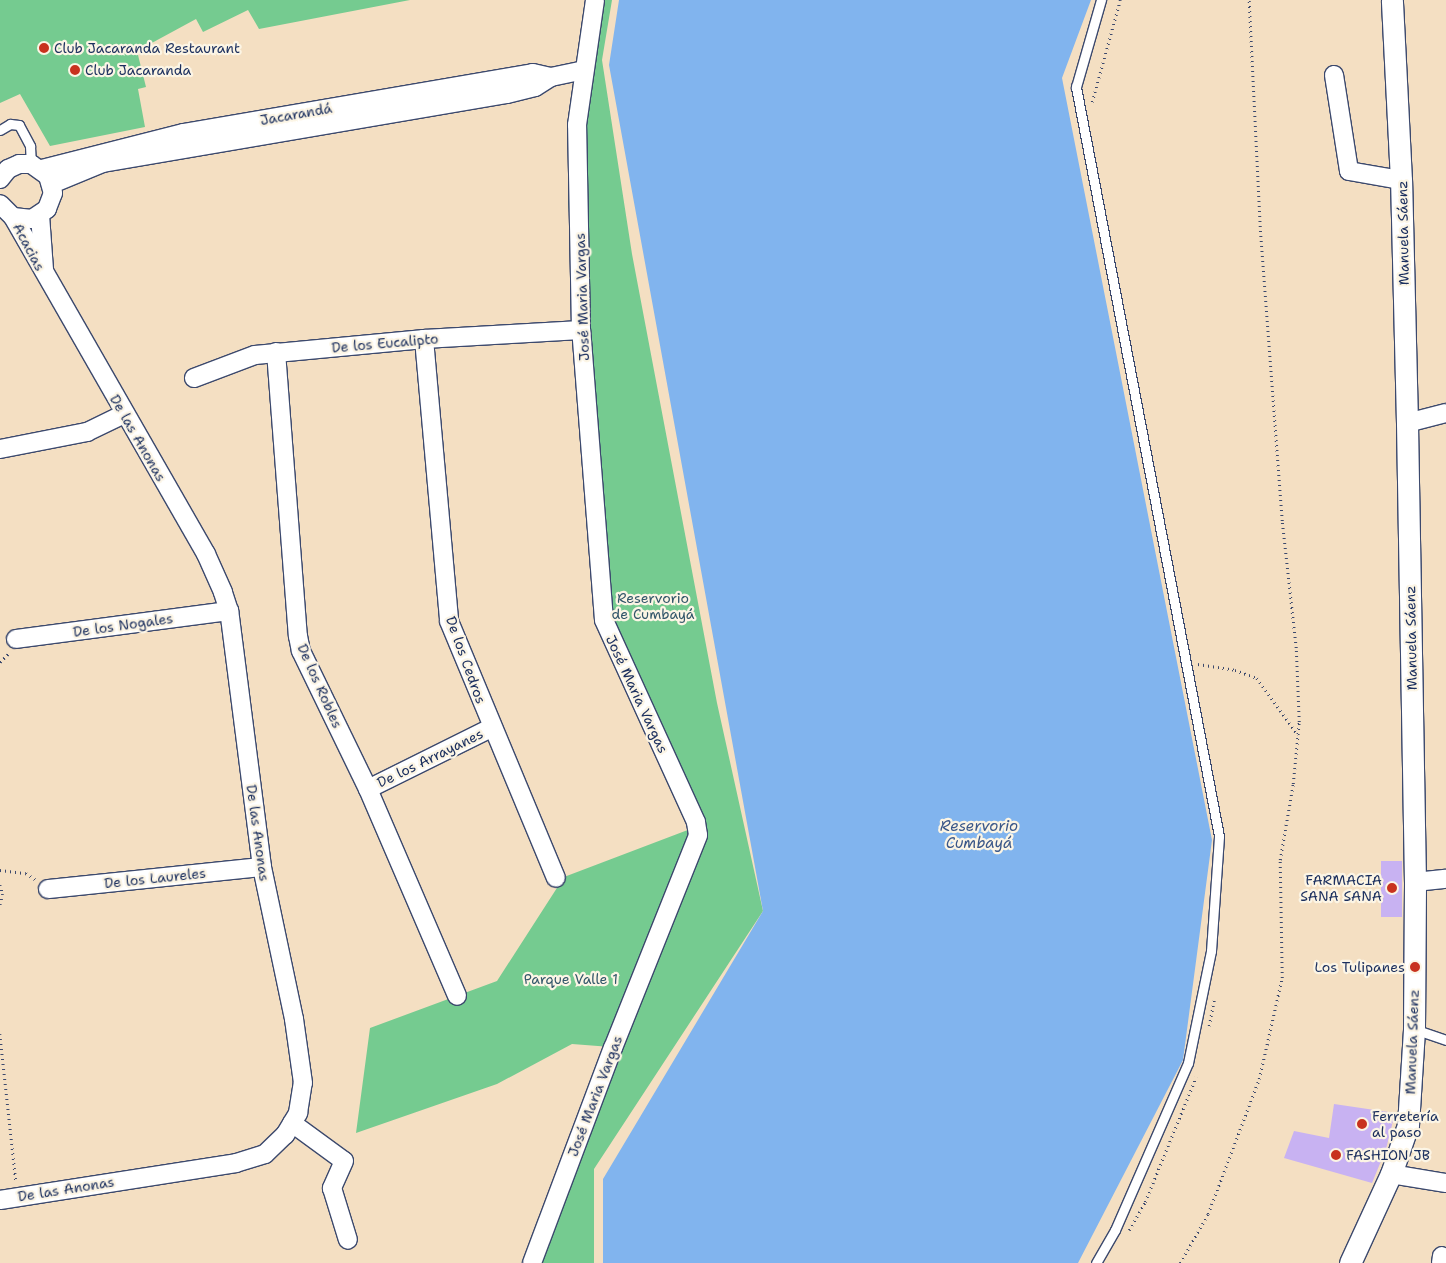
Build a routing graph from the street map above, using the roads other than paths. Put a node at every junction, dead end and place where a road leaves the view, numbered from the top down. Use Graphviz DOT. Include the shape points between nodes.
graph roads {
  1 [pos="595,0"];
  2 [pos="1101,0"];
  3 [pos="1392,0"];
  4 [pos="584,70"];
  5 [pos="1334,75"];
  6 [pos="0,130"];
  7 [pos="42,172"];
  8 [pos="0,179"];
  9 [pos="1401,180"];
  10 [pos="4,211"];
  11 [pos="40,215"];
  12 [pos="44,276"];
  13 [pos="581,330"];
  14 [pos="424,339"];
  15 [pos="276,352"];
  16 [pos="194,378"];
  17 [pos="1446,413"];
  18 [pos="124,414"];
  19 [pos="1407,423"];
  20 [pos="0,449"];
  21 [pos="229,611"];
  22 [pos="16,639"];
  23 [pos="491,728"];
  24 [pos="368,788"];
  25 [pos="262,867"];
  26 [pos="556,878"];
  27 [pos="1446,879"];
  28 [pos="1415,882"];
  29 [pos="48,889"];
  30 [pos="457,996"];
  31 [pos="1414,1029"];
  32 [pos="1446,1040"];
  33 [pos="292,1123"];
  34 [pos="1392,1174"];
  35 [pos="1446,1184"];
  36 [pos="0,1200"];
  37 [pos="348,1240"];
  38 [pos="532,1263"];
  39 [pos="1096,1263"];
  40 [pos="1350,1263"];
  1 -- 4 [label="street, José Maria Vargas"];
  2 -- 39 [label="lane" via="1076,87 1219,836 1211,951 1188,1063 1115,1230"];
  3 -- 9 [label="street, Manuela Sáenz"];
  4 -- 7 [label="street, Jacarandá" via="551,77 533,73 352,112 183,133"];
  4 -- 13 [label="street, José Maria Vargas" via="577,125"];
  5 -- 9 [label="street" via="1348,171"];
  6 -- 7 [label="lane" via="10,124 18,125"];
  7 -- 8 [label="street, Jacarandá" via="14,167"];
  7 -- 11 [label="street" via="52,202"];
  9 -- 19 [label="street, Manuela Sáenz"];
  10 -- 11 [label="street" via="32,219"];
  10 -- 12 [label="street, Acacias"];
  11 -- 12 [label="street, Acacias"];
  12 -- 18 [label="street, De las Anonas"];
  13 -- 14 [label="street, De los Eucalipto"];
  13 -- 38 [label="street, José Maria Vargas" via="604,620 696,822 698,835 612,1048"];
  14 -- 15 [label="street, De los Eucalipto"];
  14 -- 23 [label="street, De los Cedros" via="449,620"];
  15 -- 16 [label="street, De los Eucalipto" via="239,360"];
  15 -- 24 [label="street, De los Robles" via="298,636"];
  17 -- 19 [label="street"];
  18 -- 20 [label="street" via="87,432"];
  18 -- 21 [label="street, De las Anonas" via="206,554"];
  19 -- 28 [label="street, Manuela Sáenz"];
  21 -- 22 [label="street, De los Nogales"];
  21 -- 25 [label="street, De las Anonas"];
  23 -- 24 [label="street, De los Arrayanes"];
  23 -- 26 [label="street, De los Cedros"];
  24 -- 30 [label="street, De los Robles"];
  25 -- 29 [label="street, De los Laureles"];
  25 -- 33 [label="street, De las Anonas" via="294,1019 303,1083 298,1113"];
  27 -- 28 [label="street"];
  28 -- 31 [label="street, Manuela Sáenz"];
  31 -- 32 [label="lane"];
  31 -- 34 [label="street, Manuela Sáenz" via="1408,1126"];
  33 -- 36 [label="street, De las Anonas" via="266,1154 236,1163"];
  33 -- 37 [label="street" via="344,1161 332,1188"];
  34 -- 35 [label="street"];
  34 -- 40 [label="street, Manuela Sáenz"];
}
